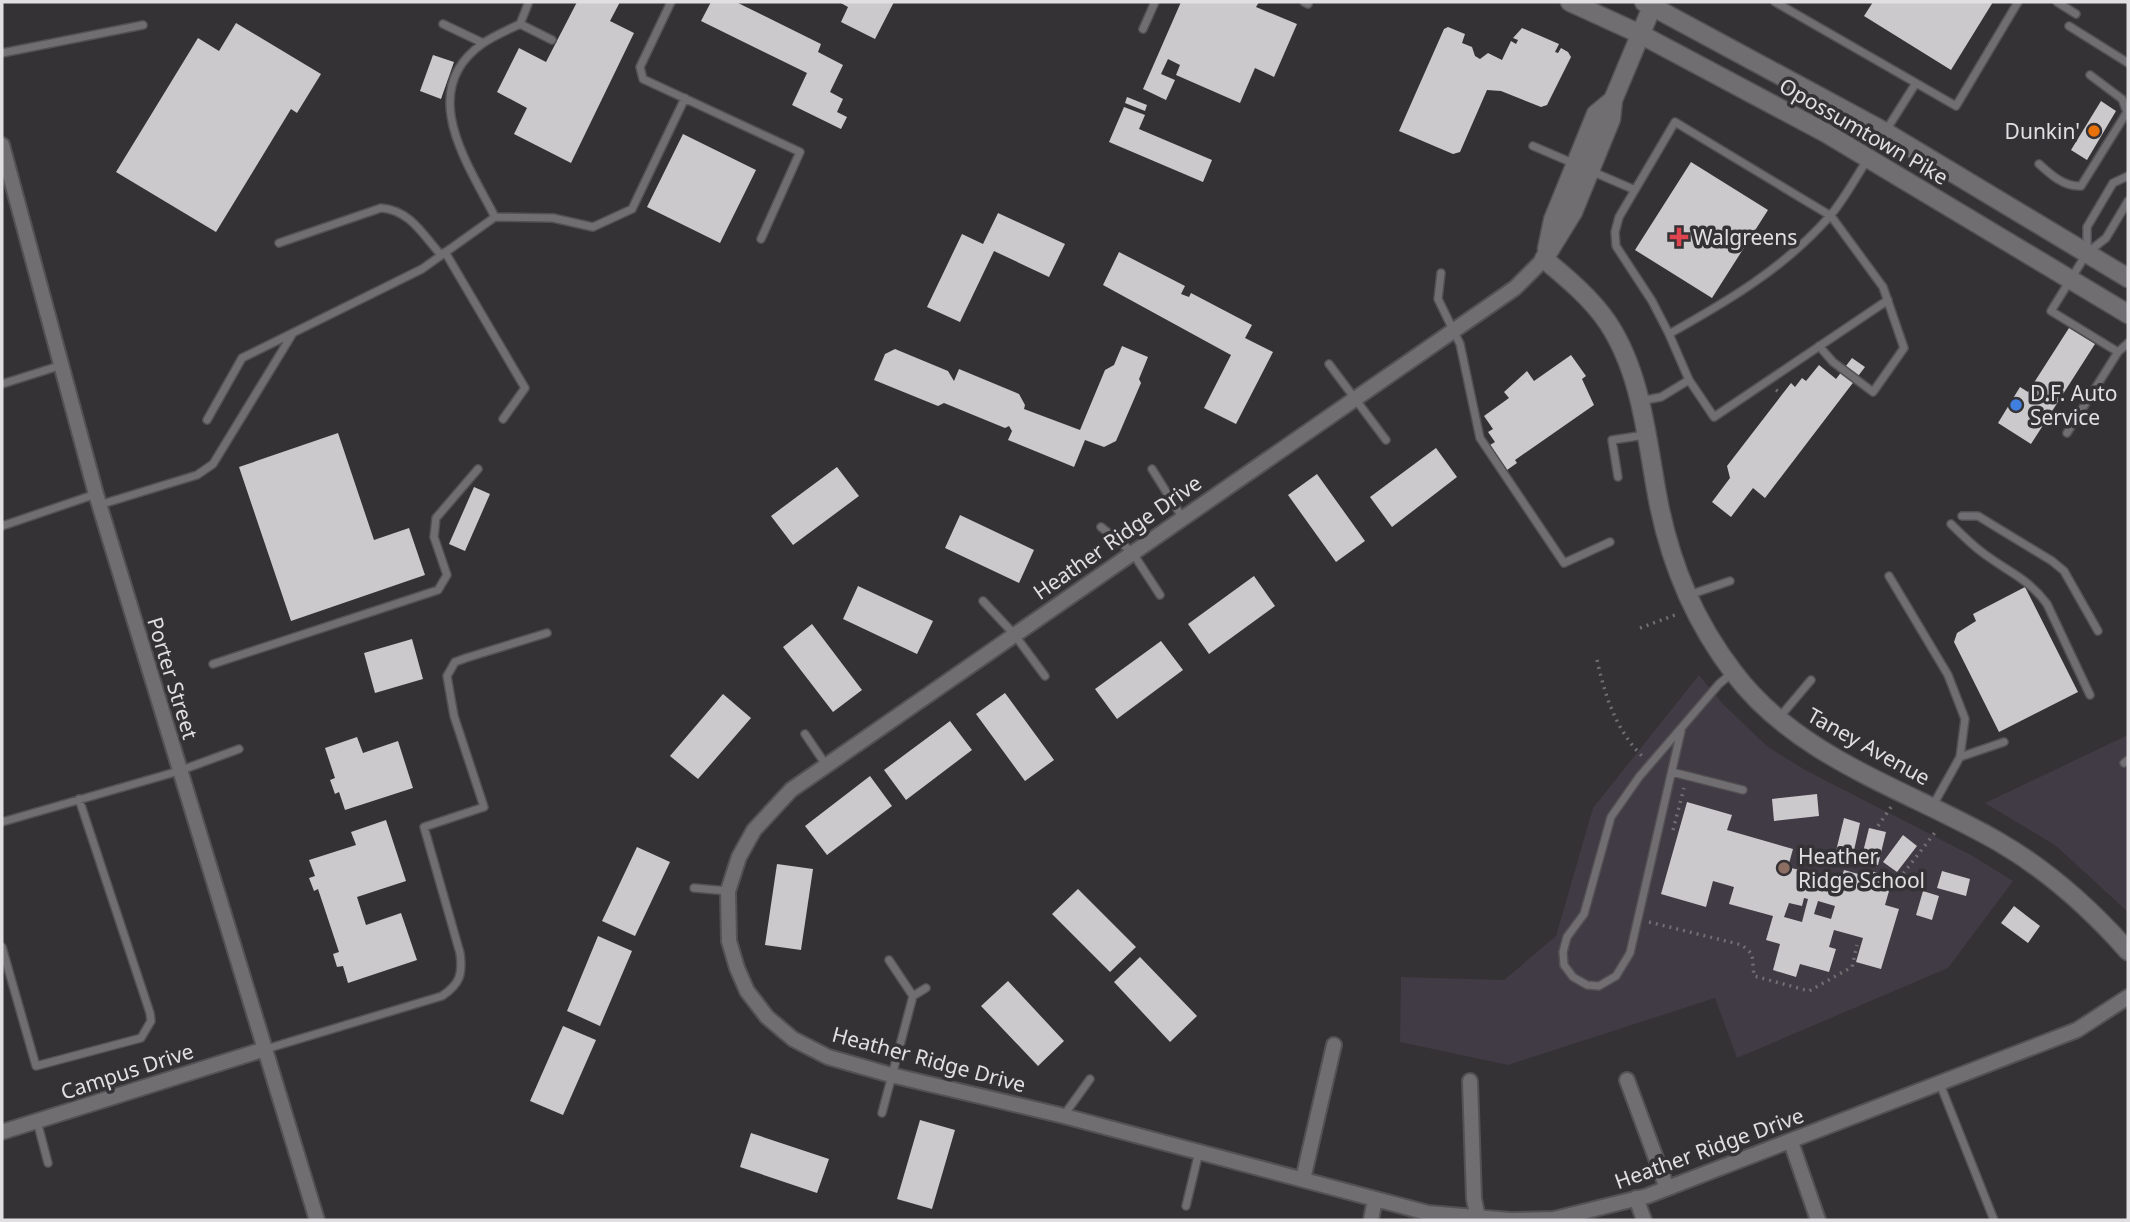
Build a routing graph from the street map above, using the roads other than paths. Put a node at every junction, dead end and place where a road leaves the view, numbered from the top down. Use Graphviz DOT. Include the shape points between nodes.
graph roads {
  1 [pos="671,2"];
  2 [pos="1155,2"];
  3 [pos="1570,2"];
  4 [pos="1774,2"];
  5 [pos="2018,2"];
  6 [pos="2057,2"];
  7 [pos="1650,3"];
  8 [pos="528,4"];
  9 [pos="2076,14"];
  10 [pos="443,24"];
  11 [pos="520,24"];
  12 [pos="143,25"];
  13 [pos="2068,26"];
  14 [pos="1143,29"];
  15 [pos="1640,34"];
  16 [pos="552,40"];
  17 [pos="483,43"];
  18 [pos="2,53"];
  19 [pos="2128,63"];
  20 [pos="2090,75"];
  21 [pos="1916,83"];
  22 [pos="685,98"];
  23 [pos="1885,132"];
  24 [pos="2,145"];
  25 [pos="1533,146"];
  26 [pos="1869,158"];
  27 [pos="2039,164"];
  28 [pos="1583,167"];
  29 [pos="2128,176"];
  30 [pos="1635,190"];
  31 [pos="2128,201"];
  32 [pos="495,216"];
  33 [pos="1831,216"];
  34 [pos="761,239"];
  35 [pos="279,243"];
  36 [pos="2087,253"];
  37 [pos="443,254"];
  38 [pos="1544,259"];
  39 [pos="1441,273"];
  40 [pos="2128,278"];
  41 [pos="2071,279"];
  42 [pos="1888,300"];
  43 [pos="2128,314"];
  44 [pos="1452,330"];
  45 [pos="293,332"];
  46 [pos="1669,334"];
  47 [pos="2128,343"];
  48 [pos="1819,346"];
  49 [pos="2118,352"];
  50 [pos="62,365"];
  51 [pos="1329,365"];
  52 [pos="1689,380"];
  53 [pos="2,384"];
  54 [pos="1354,397"];
  55 [pos="1640,402"];
  56 [pos="207,419"];
  57 [pos="503,419"];
  58 [pos="2067,433"];
  59 [pos="1646,435"];
  60 [pos="1386,440"];
  61 [pos="478,469"];
  62 [pos="1152,469"];
  63 [pos="1618,477"];
  64 [pos="98,500"];
  65 [pos="1962,516"];
  66 [pos="1182,517"];
  67 [pos="1951,524"];
  68 [pos="2,526"];
  69 [pos="1101,527"];
  70 [pos="1610,542"];
  71 [pos="1132,552"];
  72 [pos="1889,576"];
  73 [pos="1730,581"];
  74 [pos="1160,595"];
  75 [pos="1685,596"];
  76 [pos="983,601"];
  77 [pos="2098,631"];
  78 [pos="547,633"];
  79 [pos="1014,634"];
  80 [pos="213,664"];
  81 [pos="1733,672"];
  82 [pos="1045,676"];
  83 [pos="1811,680"];
  84 [pos="2090,695"];
  85 [pos="1778,719"];
  86 [pos="1681,731"];
  87 [pos="805,734"];
  88 [pos="2004,742"];
  89 [pos="239,749"];
  90 [pos="1961,757"];
  91 [pos="826,765"];
  92 [pos="179,771"];
  93 [pos="1672,772"];
  94 [pos="1743,790"];
  95 [pos="79,799"];
  96 [pos="1932,807"];
  97 [pos="2,822"];
  98 [pos="694,888"];
  99 [pos="728,891"];
  100 [pos="2,947"];
  101 [pos="2128,951"];
  102 [pos="889,960"];
  103 [pos="926,988"];
  104 [pos="913,996"];
  105 [pos="2128,997"];
  106 [pos="1334,1045"];
  107 [pos="265,1049"];
  108 [pos="891,1074"];
  109 [pos="1090,1079"];
  110 [pos="1627,1080"];
  111 [pos="1470,1082"];
  112 [pos="1940,1084"];
  113 [pos="882,1112"];
  114 [pos="1064,1115"];
  115 [pos="37,1121"];
  116 [pos="2,1132"];
  117 [pos="1791,1142"];
  118 [pos="1199,1151"];
  119 [pos="48,1163"];
  120 [pos="1303,1180"];
  121 [pos="1667,1188"];
  122 [pos="1636,1198"];
  123 [pos="1375,1199"];
  124 [pos="1186,1206"];
  125 [pos="1478,1218"];
  126 [pos="317,1220"];
  127 [pos="1371,1220"];
  128 [pos="1510,1220"];
  129 [pos="1644,1220"];
  130 [pos="1818,1220"];
  131 [pos="1994,1220"];
  1 -- 22 [label="lane" via="640,66 643,79"];
  2 -- 14 [label="lane"];
  3 -- 15 [label="street, Opossumtown Pike"];
  4 -- 21 [label="lane"];
  5 -- 21 [label="lane" via="1956,106"];
  6 -- 9 [label="lane"];
  7 -- 15 [label="street"];
  7 -- 23 [label="street, Opossumtown Pike"];
  8 -- 11 [label="lane"];
  10 -- 17 [label="lane"];
  11 -- 16 [label="lane"];
  11 -- 17 [label="lane"];
  12 -- 18 [label="lane"];
  13 -- 19 [label="lane"];
  15 -- 26 [label="street, Opossumtown Pike"];
  15 -- 28 [label="street" via="1613,100 1611,119"];
  17 -- 32 [label="lane" via="459,69 449,102 455,139"];
  20 -- 27 [label="lane" via="2123,99 2127,112 2081,186 2059,180"];
  21 -- 23 [label="lane"];
  22 -- 32 [label="lane" via="638,201 618,218 593,227 553,218"];
  22 -- 34 [label="lane" via="800,152"];
  23 -- 36 [label="street, Opossumtown Pike"];
  24 -- 50 [label="street, Porter Street"];
  25 -- 28 [label="lane"];
  26 -- 33 [label="lane"];
  26 -- 41 [label="street, Opossumtown Pike"];
  28 -- 30 [label="lane"];
  28 -- 38 [label="street" via="1553,220"];
  29 -- 36 [label="lane" via="2113,183 2087,227"];
  30 -- 33 [label="lane" via="1675,122"];
  30 -- 46 [label="lane" via="1619,217 1616,246"];
  31 -- 36 [label="lane" via="2106,238"];
  32 -- 37 [label="lane"];
  33 -- 42 [label="lane"];
  33 -- 46 [label="lane" via="1778,267"];
  35 -- 37 [label="lane" via="381,208 407,215"];
  36 -- 40 [label="street, Opossumtown Pike"];
  36 -- 41 [label="lane"];
  37 -- 45 [label="lane" via="422,270"];
  37 -- 57 [label="lane" via="525,388"];
  38 -- 44 [label="street, Heather Ridge Drive" via="1522,283"];
  38 -- 55 [label="street, Taney Avenue" via="1607,321 1631,368"];
  39 -- 44 [label="lane" via="1438,299"];
  41 -- 43 [label="street, Opossumtown Pike"];
  41 -- 49 [label="lane" via="2052,310"];
  42 -- 48 [label="lane"];
  42 -- 48 [label="lane" via="1904,348 1873,392"];
  44 -- 54 [label="street, Heather Ridge Drive"];
  44 -- 70 [label="lane" via="1460,344 1480,438 1564,563"];
  45 -- 56 [label="lane" via="242,358"];
  45 -- 64 [label="lane" via="213,464 185,480"];
  46 -- 52 [label="lane"];
  47 -- 49 [label="lane"];
  48 -- 52 [label="lane" via="1714,417"];
  49 -- 58 [label="lane"];
  50 -- 53 [label="lane"];
  50 -- 64 [label="street, Porter Street"];
  51 -- 54 [label="lane"];
  52 -- 55 [label="lane" via="1661,397"];
  54 -- 60 [label="lane"];
  54 -- 66 [label="street, Heather Ridge Drive"];
  55 -- 59 [label="street, Taney Avenue"];
  59 -- 63 [label="lane" via="1612,440"];
  59 -- 75 [label="street, Taney Avenue" via="1665,529"];
  61 -- 80 [label="lane" via="436,519 434,537 447,575 438,590"];
  62 -- 66 [label="lane"];
  64 -- 68 [label="lane"];
  64 -- 92 [label="street, Porter Street"];
  65 -- 77 [label="lane" via="1978,516 2064,571"];
  66 -- 71 [label="street, Heather Ridge Drive"];
  67 -- 84 [label="lane" via="1984,554 2022,576 2039,592"];
  69 -- 71 [label="lane"];
  71 -- 74 [label="lane"];
  71 -- 79 [label="street, Heather Ridge Drive"];
  72 -- 90 [label="lane" via="1948,675 1965,719"];
  73 -- 75 [label="lane"];
  75 -- 81 [label="street, Taney Avenue"];
  76 -- 79 [label="lane"];
  78 -- 107 [label="lane" via="466,658 455,663 447,676 454,716 484,807 425,827 460,953 462,967 455,988 442,996"];
  79 -- 82 [label="lane"];
  79 -- 91 [label="street, Heather Ridge Drive"];
  81 -- 85 [label="street, Taney Avenue"];
  81 -- 86 [label="lane"];
  83 -- 85 [label="lane"];
  85 -- 96 [label="street, Taney Avenue" via="1826,753"];
  86 -- 93 [label="lane"];
  86 -- 93 [label="lane" via="1639,777 1611,817 1584,914 1567,937 1563,952 1564,965 1587,985 1599,986 1616,976 1630,953"];
  87 -- 91 [label="lane"];
  88 -- 90 [label="lane"];
  89 -- 92 [label="lane"];
  90 -- 96 [label="lane"];
  91 -- 99 [label="street, Heather Ridge Drive" via="792,790 754,830"];
  92 -- 95 [label="lane"];
  92 -- 107 [label="street, Porter Street"];
  93 -- 94 [label="lane"];
  95 -- 97 [label="lane"];
  95 -- 100 [label="lane" via="150,1013 148,1031 141,1038 36,1066"];
  96 -- 101 [label="street, Taney Avenue" via="2000,842 2049,875"];
  98 -- 99 [label="lane"];
  99 -- 108 [label="street, Heather Ridge Drive" via="729,941 737,968 767,1017 793,1039 828,1057"];
  102 -- 104 [label="lane"];
  103 -- 104 [label="lane"];
  104 -- 108 [label="lane"];
  105 -- 112 [label="street, Heather Ridge Drive" via="2077,1030"];
  106 -- 120 [label="street"];
  107 -- 115 [label="street, Campus Drive"];
  107 -- 126 [label="street, Porter Street"];
  108 -- 113 [label="lane"];
  108 -- 114 [label="street, Heather Ridge Drive"];
  109 -- 114 [label="lane"];
  110 -- 121 [label="street"];
  111 -- 125 [label="street"];
  112 -- 117 [label="street, Heather Ridge Drive"];
  112 -- 131 [label="lane"];
  114 -- 118 [label="street, Heather Ridge Drive"];
  115 -- 116 [label="street, Campus Drive"];
  115 -- 119 [label="lane"];
  117 -- 121 [label="street, Heather Ridge Drive"];
  117 -- 130 [label="street"];
  118 -- 120 [label="street, Heather Ridge Drive"];
  118 -- 124 [label="lane"];
  120 -- 123 [label="street, Heather Ridge Drive"];
  121 -- 122 [label="street, Heather Ridge Drive"];
  122 -- 128 [label="street, Heather Ridge Drive" via="1554,1219"];
  122 -- 129 [label="street"];
  123 -- 125 [label="street, Heather Ridge Drive" via="1428,1213"];
  123 -- 127 [label="street"];
  125 -- 128 [label="street, Heather Ridge Drive"];
}
